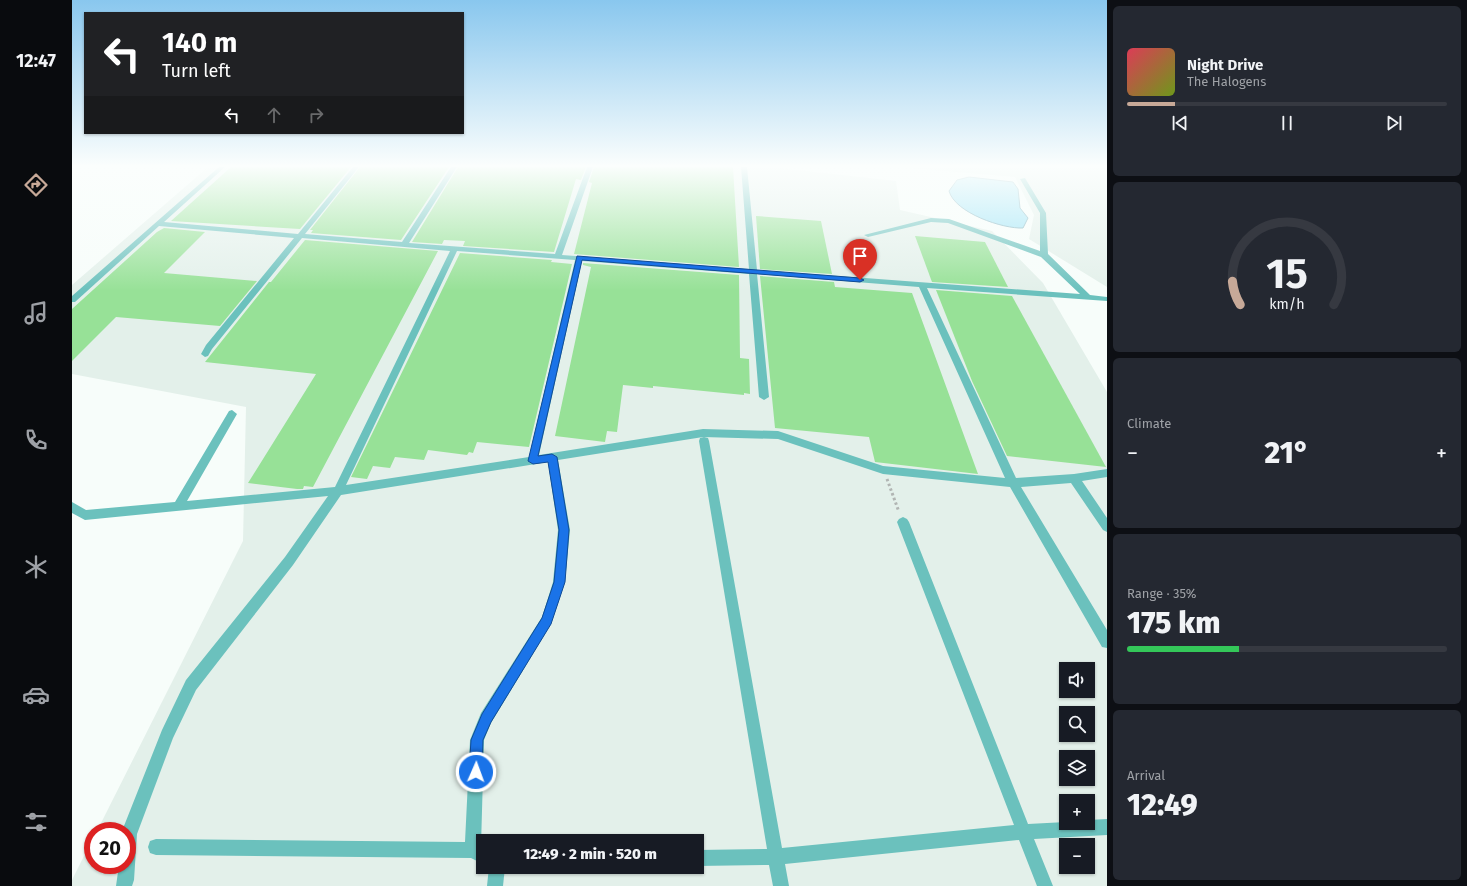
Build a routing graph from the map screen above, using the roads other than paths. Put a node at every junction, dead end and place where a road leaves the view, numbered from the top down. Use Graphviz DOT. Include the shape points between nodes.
graph roads {
  1 [pos="175,208"];
  2 [pos="323,208"];
  3 [pos="427,208"];
  4 [pos="575,208"];
  5 [pos="748,208"];
  6 [pos="1040,208"];
  7 [pos="157,224"];
  8 [pos="868,235"];
  9 [pos="301,236"];
  10 [pos="404,245"];
  11 [pos="455,249"];
  12 [pos="1044,254"];
  13 [pos="558,256"];
  14 [pos="579,258"];
  15 [pos="753,271"];
  16 [pos="922,284"];
  17 [pos="1088,298"];
  18 [pos="1097,298"];
  19 [pos="1107,299"];
  20 [pos="72,300"];
  21 [pos="1107,306"];
  22 [pos="205,354"];
  23 [pos="764,397"];
  24 [pos="232,414"];
  25 [pos="704,441"];
  26 [pos="552,457"];
  27 [pos="533,461"];
  28 [pos="1107,473"];
  29 [pos="1074,478"];
  30 [pos="1013,483"];
  31 [pos="338,491"];
  32 [pos="72,507"];
  33 [pos="178,507"];
  34 [pos="903,522"];
  35 [pos="1107,528"];
  36 [pos="1107,642"];
  37 [pos="1107,827"];
  38 [pos="1022,832"];
  39 [pos="478,834"];
  40 [pos="156,847"];
  41 [pos="476,853"];
  42 [pos="775,857"];
  43 [pos="704,858"];
  44 [pos="496,874"];
  45 [pos="124,886"];
  46 [pos="495,886"];
  47 [pos="781,886"];
  48 [pos="1045,886"];
  1 -- 7 [label="street"];
  2 -- 9 [label="street"];
  3 -- 10 [label="street"];
  4 -- 13 [label="street"];
  5 -- 15 [label="street"];
  6 -- 12 [label="street" via="1043,213"];
  7 -- 9 [label="street"];
  7 -- 20 [label="street"];
  8 -- 12 [label="street" via="942,219"];
  9 -- 10 [label="street"];
  9 -- 22 [label="street"];
  10 -- 11 [label="street"];
  11 -- 13 [label="street"];
  11 -- 31 [label="street"];
  12 -- 17 [label="street"];
  13 -- 14 [label="street"];
  14 -- 15 [label="street"];
  14 -- 27 [label="street"];
  15 -- 16 [label="street"];
  15 -- 23 [label="street"];
  16 -- 17 [label="street"];
  16 -- 30 [label="street"];
  17 -- 18 [label="street"];
  18 -- 19 [label="street"];
  18 -- 21 [label="street"];
  24 -- 33 [label="street"];
  25 -- 42 [label="street"];
  26 -- 27 [label="street"];
  26 -- 30 [label="street" via="703,433 778,435 883,470"];
  26 -- 39 [label="street" via="564,530 559,582 547,620 486,718 477,740"];
  27 -- 31 [label="street"];
  28 -- 29 [label="street"];
  29 -- 30 [label="street"];
  29 -- 35 [label="street"];
  30 -- 36 [label="street"];
  31 -- 33 [label="street"];
  31 -- 45 [label="street" via="289,561 191,685 167,735 129,834"];
  32 -- 33 [label="street" via="85,514"];
  34 -- 38 [label="street"];
  37 -- 38 [label="street"];
  38 -- 42 [label="street"];
  38 -- 48 [label="street"];
  40 -- 41 [label="street"];
  42 -- 43 [label="street"];
  42 -- 47 [label="street"];
  44 -- 46 [label="street"];
}
